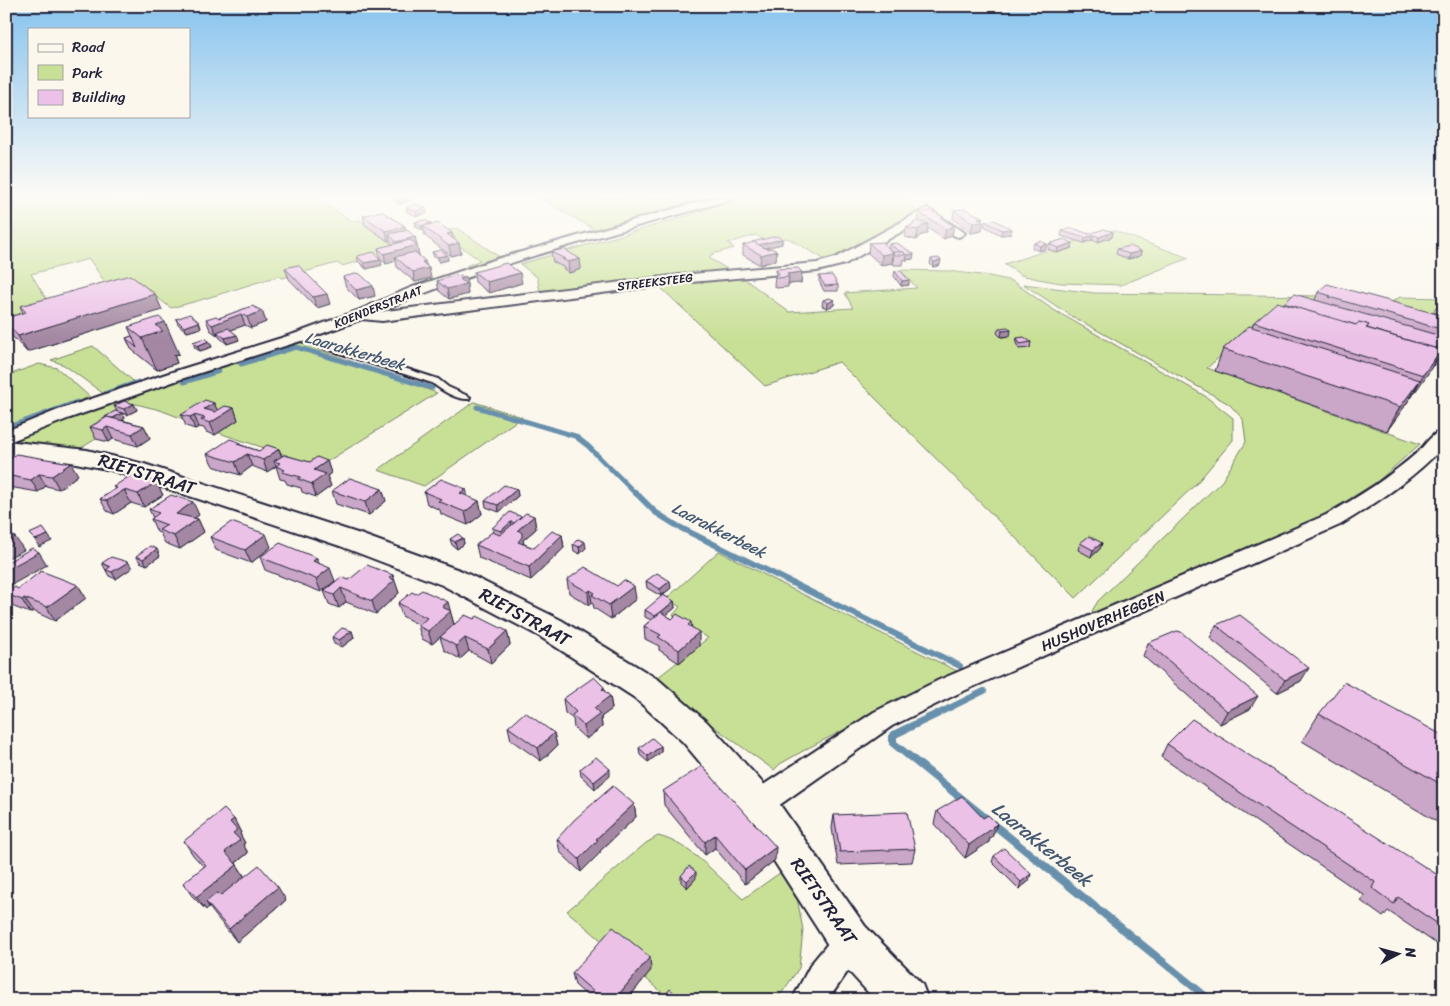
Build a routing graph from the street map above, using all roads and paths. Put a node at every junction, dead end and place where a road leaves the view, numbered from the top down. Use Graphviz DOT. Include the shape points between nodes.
graph roads {
  1 [pos="562,245"];
  2 [pos="869,245"];
  3 [pos="362,314"];
  4 [pos="299,337"];
  5 [pos="466,397"];
  6 [pos="1444,434"];
  7 [pos="6,438"];
  8 [pos="6,448"];
  9 [pos="758,804"];
  10 [pos="850,941"];
  11 [pos="809,1000"];
  12 [pos="906,1000"];
  1 -- 3 [label="street, KOENDERSTRAAT" via="415,291"];
  2 -- 3 [label="street, STREEKSTEEG" via="840,261 817,267 680,279 382,317"];
  3 -- 4 [label="street, KOENDERSTRAAT"];
  4 -- 5 [label="lane" via="435,381 445,389"];
  4 -- 7 [label="street, KOENDERSTRAAT" via="82,408"];
  6 -- 9 [label="street, HUSHOVERHEGGEN" via="1376,495 1333,520 948,687 883,719"];
  8 -- 9 [label="street, RIETSTRAAT" via="111,461 350,540 452,578 550,628 647,689 694,732"];
  9 -- 10 [label="street, RIETSTRAAT"];
  10 -- 11 [label="street"];
  10 -- 12 [label="street, RIETSTRAAT"];
}
